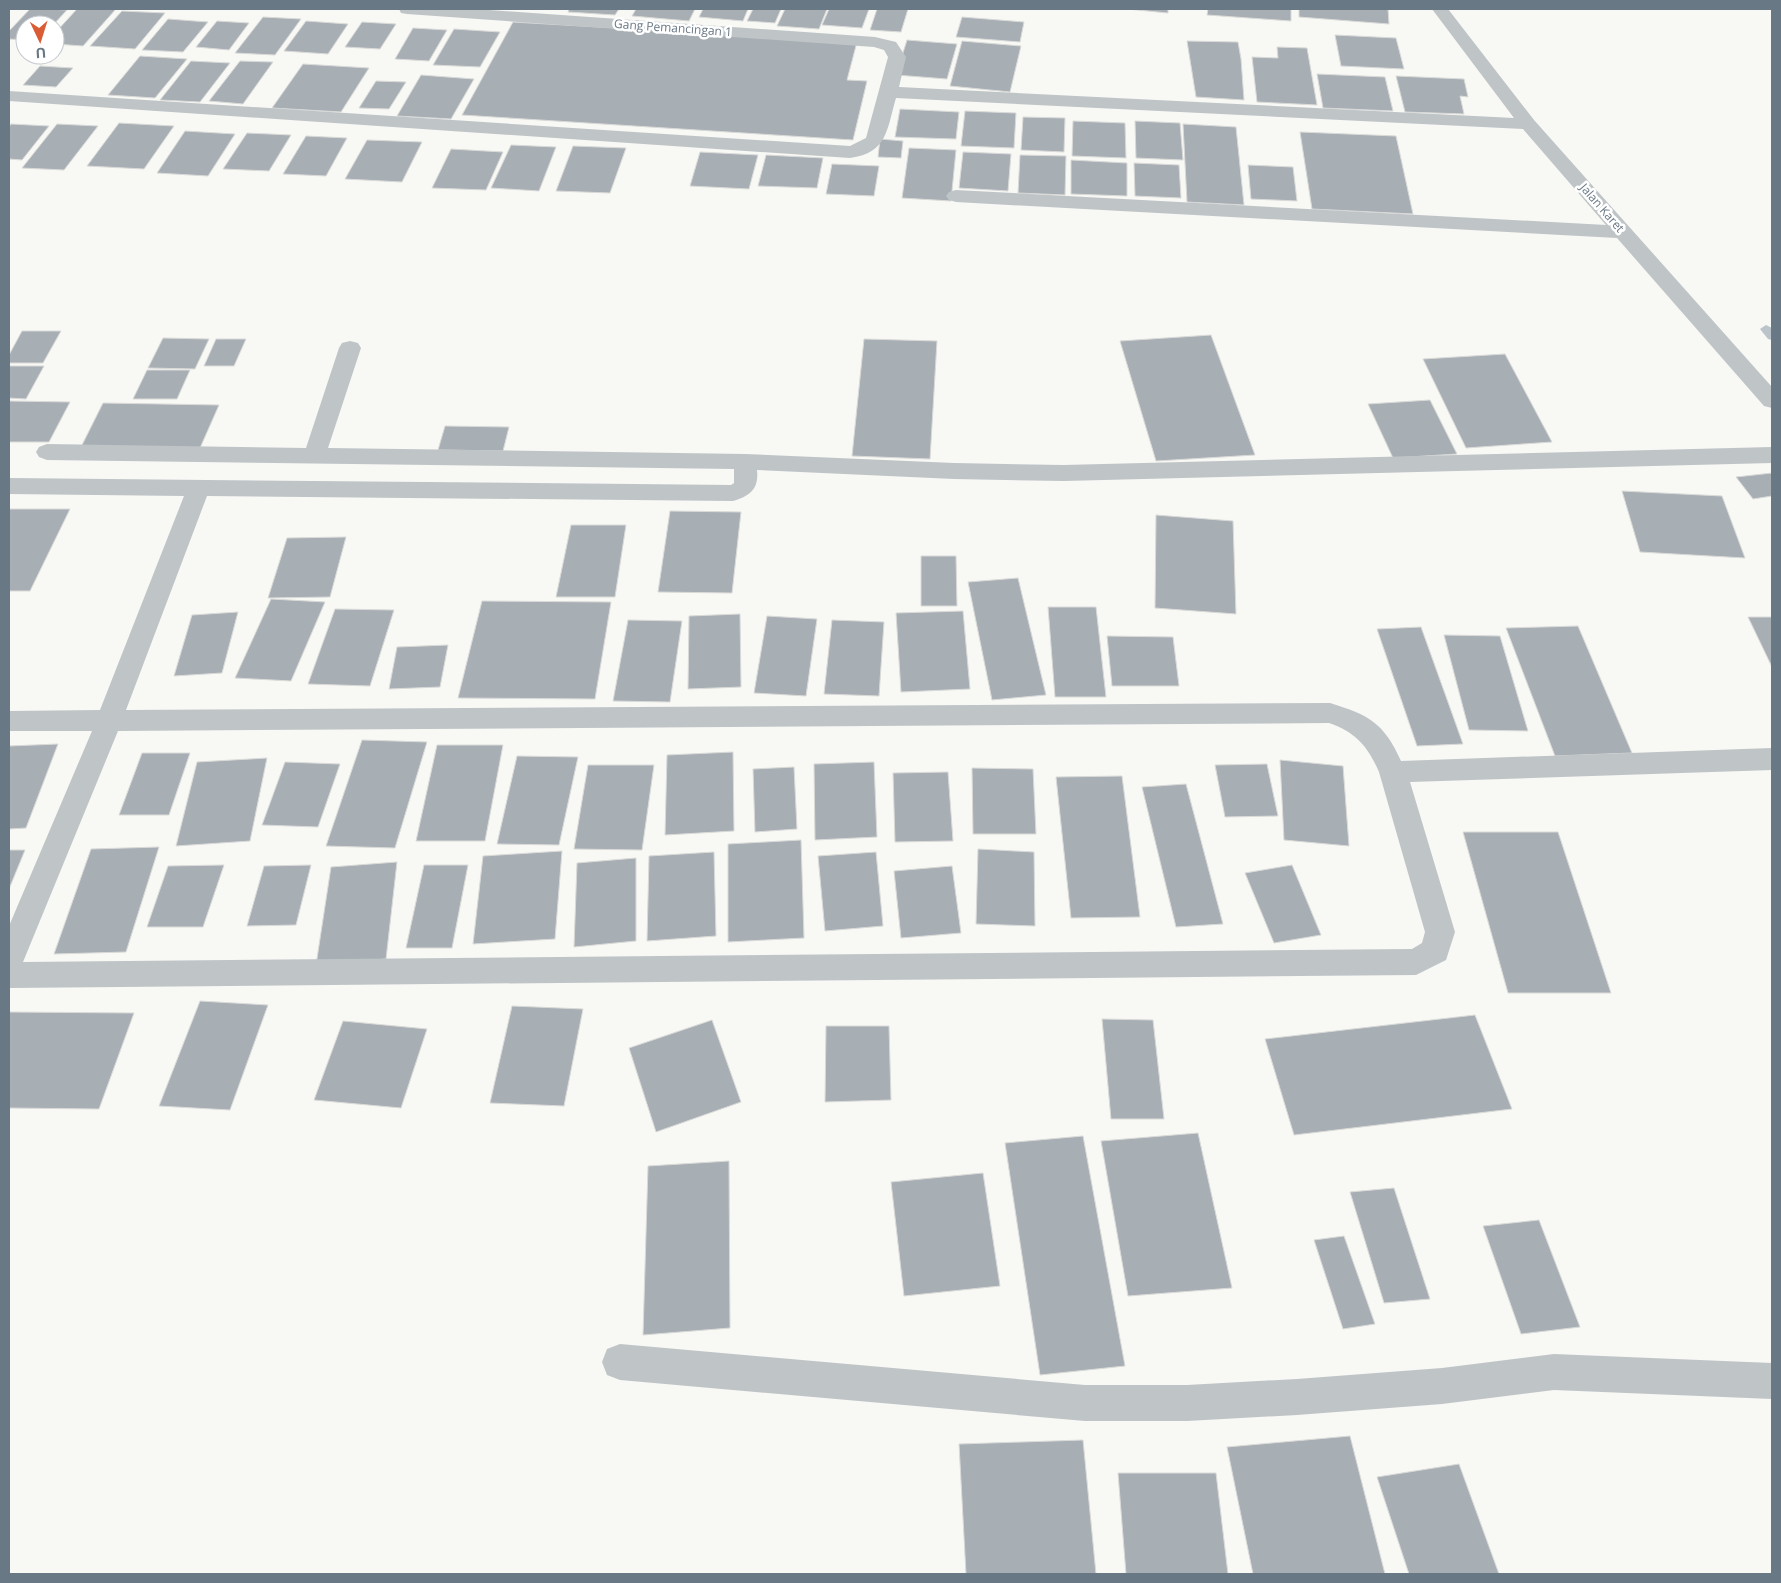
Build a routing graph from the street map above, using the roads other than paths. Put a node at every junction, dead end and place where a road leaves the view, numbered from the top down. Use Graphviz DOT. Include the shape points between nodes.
graph roads {
  1 [pos="406,9"];
  2 [pos="1440,9"];
  3 [pos="889,92"];
  4 [pos="9,96"];
  5 [pos="1528,124"];
  6 [pos="956,196"];
  7 [pos="1623,232"];
  8 [pos="350,348"];
  9 [pos="1772,401"];
  10 [pos="47,452"];
  11 [pos="1772,455"];
  12 [pos="314,457"];
  13 [pos="745,462"];
  14 [pos="9,486"];
  15 [pos="198,489"];
  16 [pos="9,721"];
  17 [pos="109,721"];
  18 [pos="1772,759"];
  19 [pos="1393,772"];
  20 [pos="9,960"];
  21 [pos="9,975"];
  22 [pos="620,1362"];
  23 [pos="1772,1381"];
  1 -- 3 [label="street, Gang Pemancingan 1" via="875,42 890,46 897,57"];
  2 -- 5 [label="street, Jalan Karet"];
  3 -- 4 [label="street, Gang Pemancingan 1" via="874,141 850,152"];
  3 -- 5 [label="street"];
  5 -- 7 [label="street, Jalan Karet"];
  6 -- 7 [label="street"];
  7 -- 9 [label="street, Jalan Karet"];
  8 -- 12 [label="street"];
  10 -- 12 [label="street"];
  11 -- 13 [label="street" via="1064,474"];
  12 -- 13 [label="street"];
  13 -- 15 [label="street" via="746,485 733,493"];
  14 -- 15 [label="street"];
  15 -- 17 [label="street"];
  16 -- 17 [label="street"];
  17 -- 19 [label="street" via="1330,713 1351,720 1367,731 1382,746"];
  17 -- 20 [label="street"];
  18 -- 19 [label="street"];
  19 -- 21 [label="street" via="1440,932 1434,951 1416,962"];
  22 -- 23 [label="street" via="1086,1403 1187,1403 1297,1397 1442,1386 1554,1372"];
}
